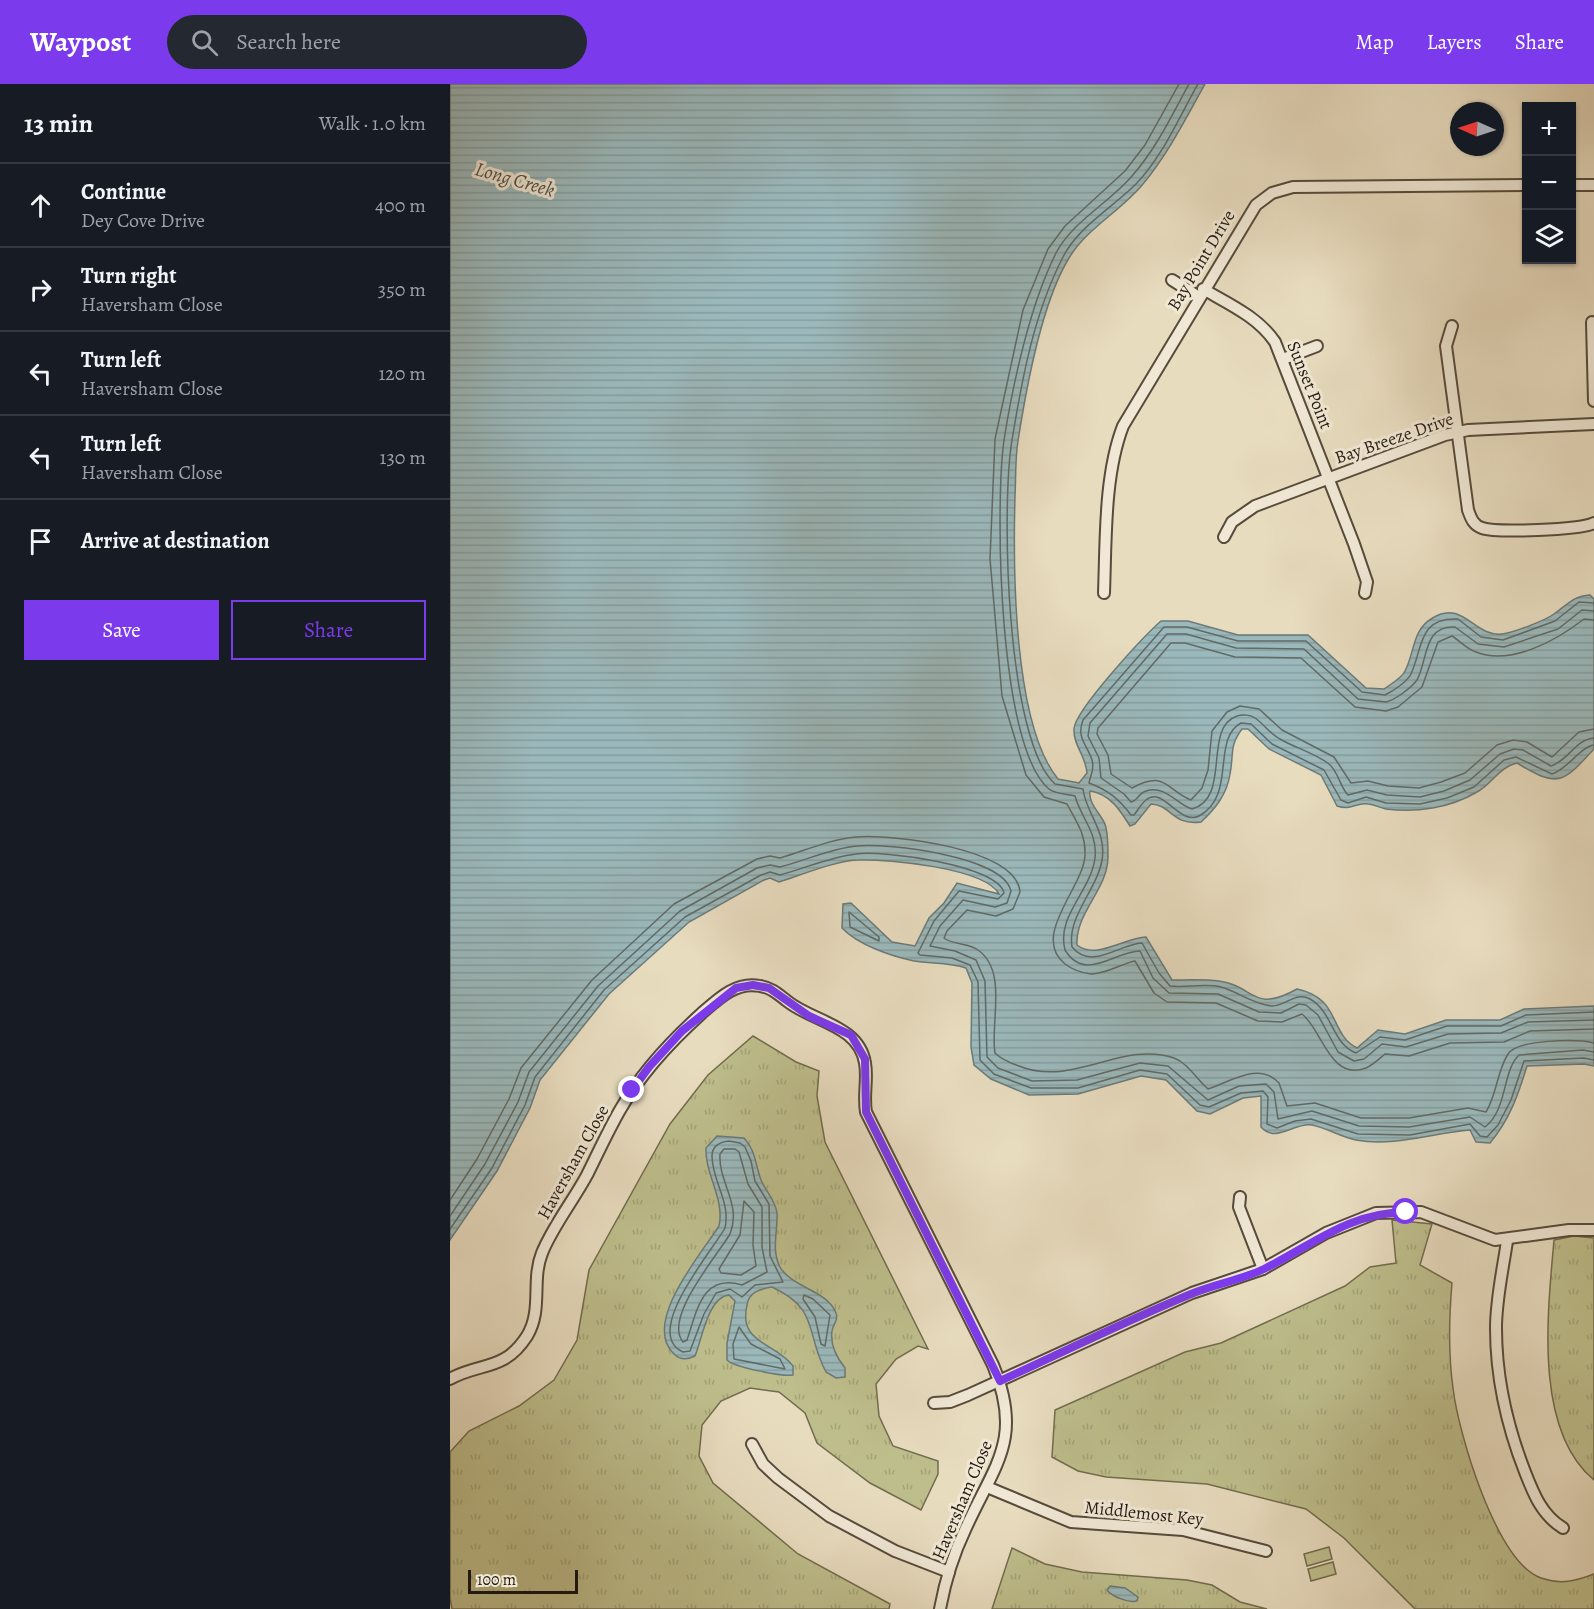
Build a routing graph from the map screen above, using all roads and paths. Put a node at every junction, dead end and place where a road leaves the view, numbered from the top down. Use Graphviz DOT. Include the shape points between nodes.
graph roads {
  1 [pos="1522,185"];
  2 [pos="1576,185"];
  3 [pos="1594,185"];
  4 [pos="1172,280"];
  5 [pos="1201,293"];
  6 [pos="1592,322"];
  7 [pos="1452,326"];
  8 [pos="1317,346"];
  9 [pos="1283,359"];
  10 [pos="1594,400"];
  11 [pos="1594,424"];
  12 [pos="1457,432"];
  13 [pos="1328,478"];
  14 [pos="1594,523"];
  15 [pos="1224,537"];
  16 [pos="1104,593"];
  17 [pos="1365,593"];
  18 [pos="1240,1197"];
  19 [pos="1594,1230"];
  20 [pos="1507,1240"];
  21 [pos="1263,1269"];
  22 [pos="450,1380"];
  23 [pos="1000,1381"];
  24 [pos="934,1403"];
  25 [pos="752,1444"];
  26 [pos="987,1487"];
  27 [pos="1563,1528"];
  28 [pos="1266,1551"];
  29 [pos="949,1572"];
  30 [pos="940,1609"];
  1 -- 5 [label="street, Bay Point Drive" via="1282,189 1264,197 1249,213"];
  2 -- 3 [label="street"];
  4 -- 5 [label="street, Sunset Point"];
  5 -- 9 [label="street, Sunset Point" via="1265,328"];
  5 -- 16 [label="street, Bay Point Drive" via="1135,402 1118,438 1111,480"];
  6 -- 10 [label="street"];
  7 -- 12 [label="street" via="1446,346"];
  8 -- 9 [label="street"];
  9 -- 13 [label="street, Sunset Point"];
  11 -- 12 [label="street, Bay Breeze Drive"];
  12 -- 13 [label="street, Bay Breeze Drive"];
  12 -- 14 [label="street" via="1468,510 1478,526 1498,530 1575,528"];
  13 -- 15 [label="street, Bay Breeze Drive" via="1255,506 1238,517"];
  13 -- 17 [label="street, Sunset Point" via="1367,582"];
  18 -- 21 [label="street" via="1239,1208"];
  19 -- 20 [label="street"];
  20 -- 21 [label="street" via="1482,1236 1421,1212 1376,1213 1326,1233"];
  20 -- 27 [label="street" via="1496,1327 1501,1392 1512,1439 1536,1498 1549,1519"];
  21 -- 23 [label="street" via="1192,1293"];
  22 -- 23 [label="street, Haversham Close" via="499,1363 522,1343 535,1317 537,1268 544,1248 632,1090 663,1050 706,1009 736,988 753,985 777,992 796,1008 844,1030 857,1042 866,1066 866,1112"];
  23 -- 24 [label="street" via="950,1402"];
  23 -- 26 [label="street, Haversham Close" via="1007,1411 1006,1438"];
  25 -- 29 [label="street" via="763,1464 829,1516 894,1551"];
  26 -- 28 [label="street, Middlemost Key" via="1071,1522 1184,1530"];
  26 -- 29 [label="street, Haversham Close"];
  29 -- 30 [label="street, Haversham Close"];
}
